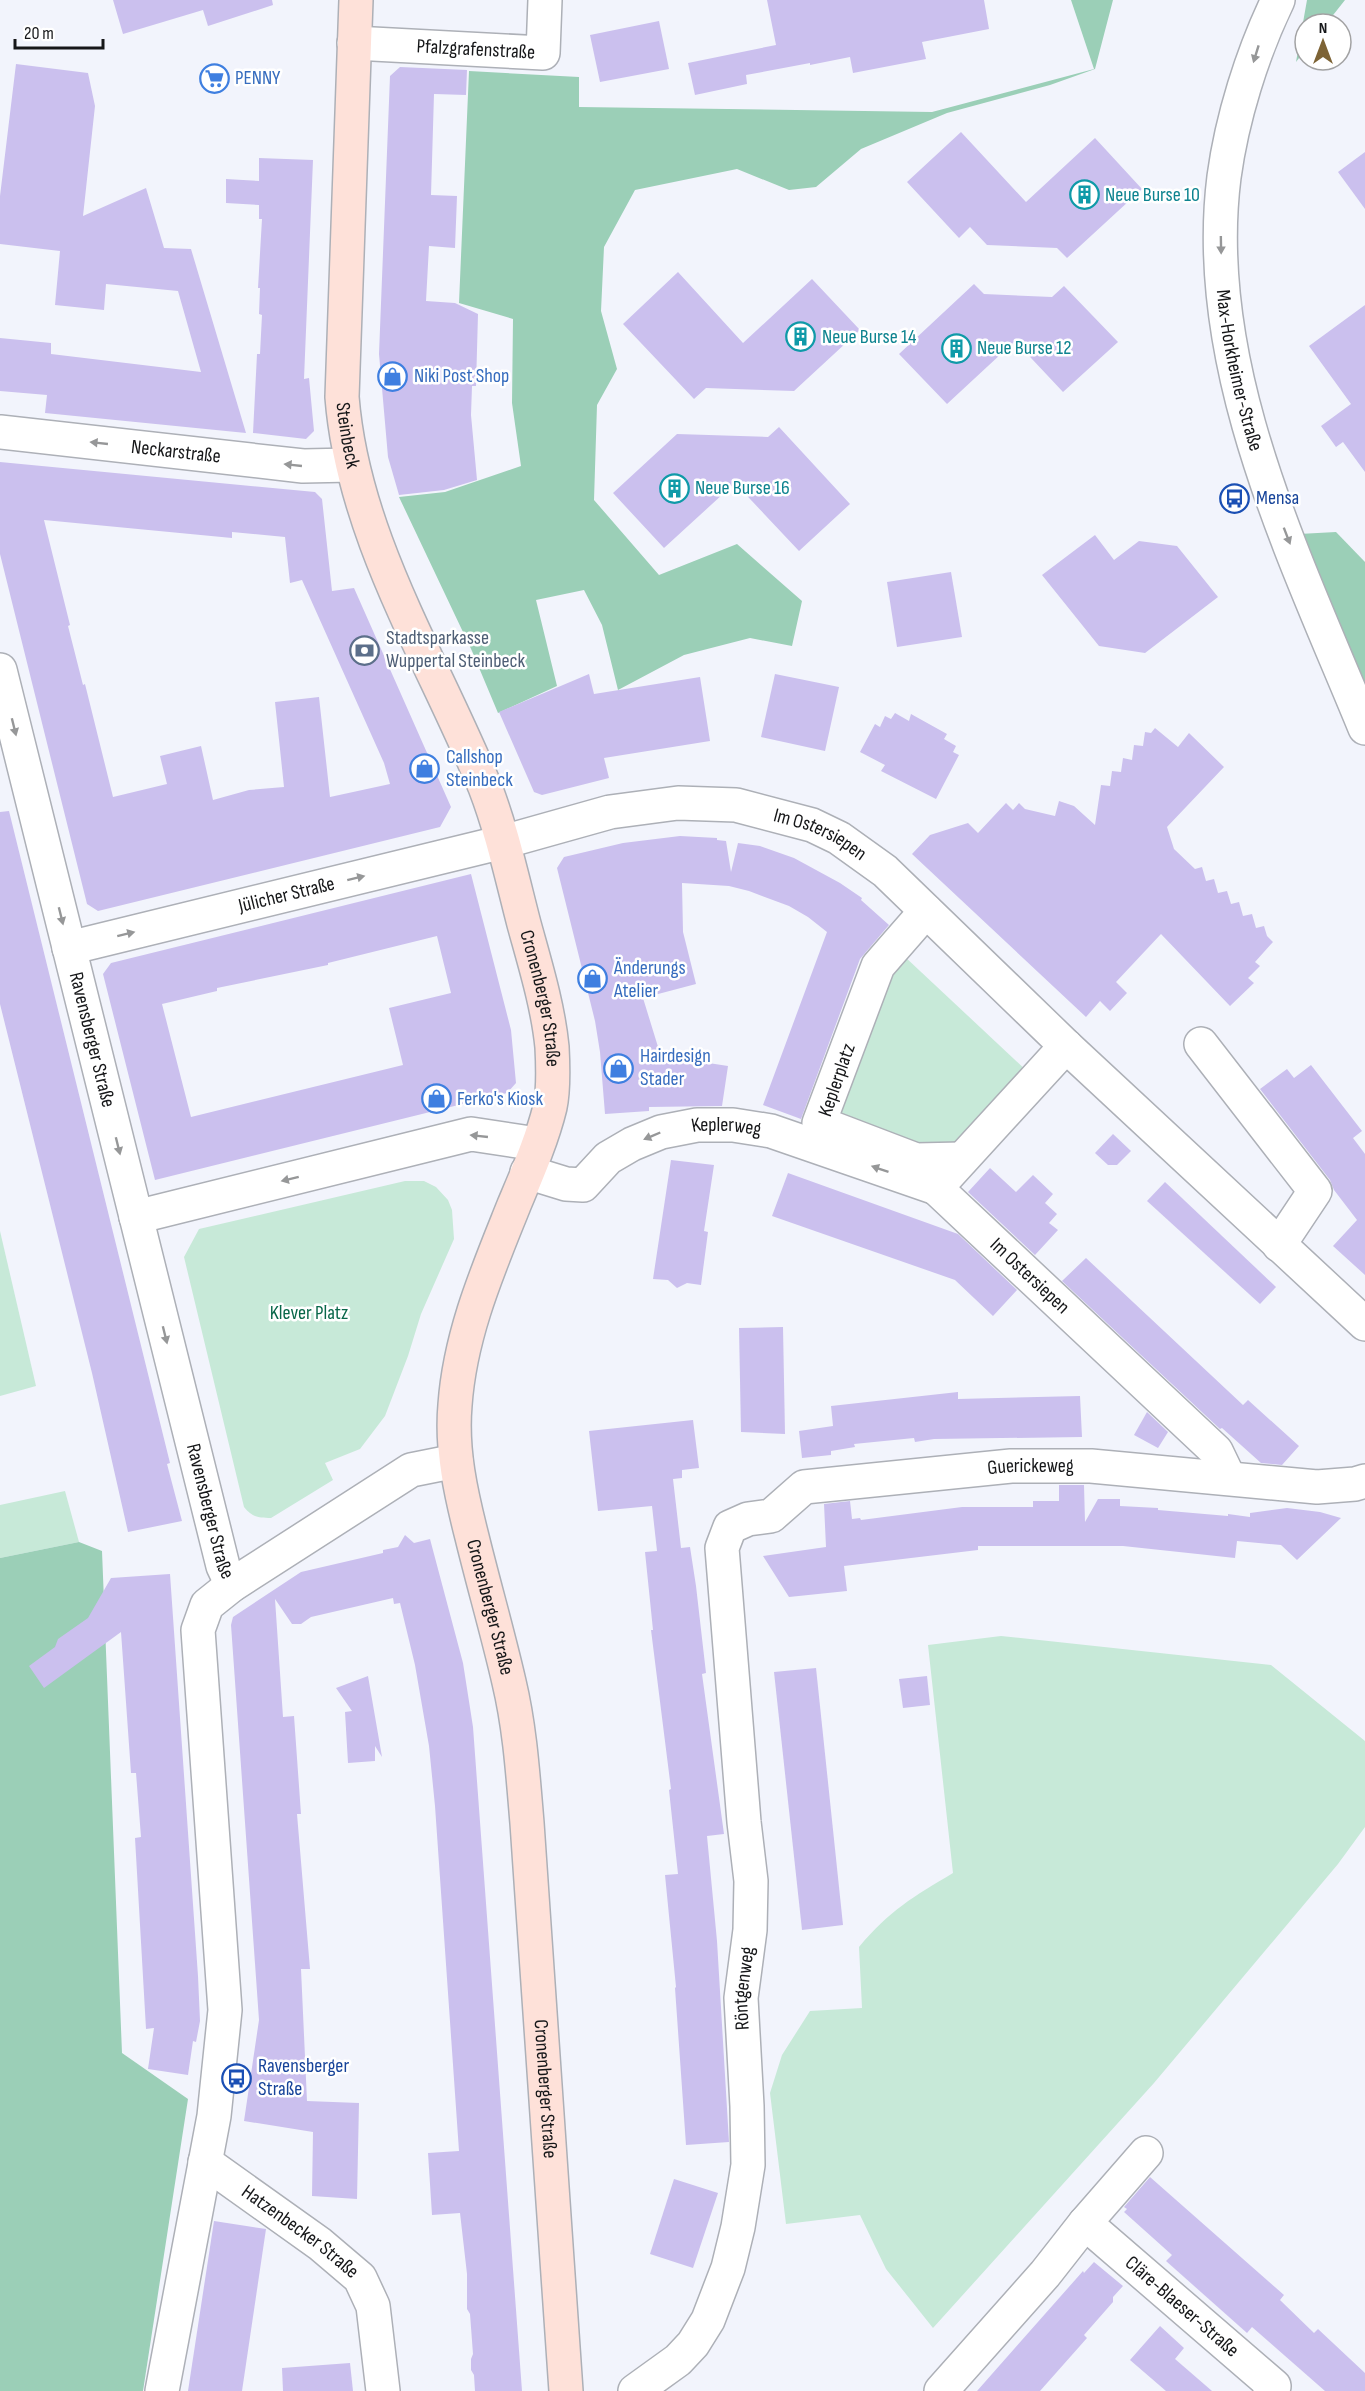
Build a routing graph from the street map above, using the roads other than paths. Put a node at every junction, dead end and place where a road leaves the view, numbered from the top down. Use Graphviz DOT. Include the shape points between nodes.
graph roads {
  1 [pos="356,0"];
  2 [pos="544,0"];
  3 [pos="1278,0"];
  4 [pos="354,43"];
  5 [pos="0,432"];
  6 [pos="352,465"];
  7 [pos="0,670"];
  8 [pos="1365,728"];
  9 [pos="503,842"];
  10 [pos="926,911"];
  11 [pos="69,948"];
  12 [pos="1201,1044"];
  13 [pos="1066,1046"];
  14 [pos="532,1158"];
  15 [pos="962,1159"];
  16 [pos="936,1188"];
  17 [pos="136,1217"];
  18 [pos="1279,1245"];
  19 [pos="1365,1324"];
  20 [pos="456,1461"];
  21 [pos="1229,1478"];
  22 [pos="1365,1481"];
  23 [pos="722,1548"];
  24 [pos="232,1585"];
  25 [pos="1146,2153"];
  26 [pos="205,2162"];
  27 [pos="1085,2223"];
  28 [pos="162,2391"];
  29 [pos="382,2391"];
  30 [pos="566,2391"];
  31 [pos="635,2391"];
  32 [pos="941,2391"];
  33 [pos="1270,2391"];
  1 -- 4 [label="main road, Steinbeck"];
  2 -- 4 [label="street, Pfalzgrafenstraße" via="543,53"];
  3 -- 8 [label="street, Max-Horkheimer-Straße, one-way" via="1261,38 1231,139 1221,209 1222,289 1240,391 1270,491"];
  4 -- 6 [label="main road, Steinbeck" via="342,397"];
  6 -- 5 [label="street, Neckarstraße, one-way" via="303,466"];
  6 -- 9 [label="main road, Steinbeck" via="366,516 486,789"];
  7 -- 11 [label="street, Ravensberger Straße, one-way"];
  9 -- 10 [label="street, Im Ostersiepen" via="610,812 678,803 736,806 812,825 838,838 885,872"];
  11 -- 9 [label="street, Jülicher Straße, one-way"];
  9 -- 14 [label="main road, Cronenberger Straße" via="552,1048 550,1105"];
  10 -- 13 [label="street, Im Ostersiepen"];
  10 -- 15 [label="street, Keplerplatz" via="878,966 819,1122 916,1160"];
  11 -- 17 [label="street, Ravensberger Straße, one-way"];
  12 -- 18 [label="street" via="1315,1191"];
  13 -- 15 [label="street"];
  13 -- 18 [label="street, Im Ostersiepen"];
  16 -- 14 [label="street, Keplerweg, one-way" via="771,1131 733,1125 697,1125 661,1132 608,1158 583,1185 566,1184"];
  14 -- 17 [label="street, one-way" via="471,1134"];
  14 -- 20 [label="main road, Cronenberger Straße" via="476,1304 460,1359 454,1408"];
  15 -- 16 [label="street"];
  16 -- 21 [label="street, Im Ostersiepen" via="1216,1451"];
  17 -- 24 [label="street, Ravensberger Straße, one-way" via="223,1566"];
  18 -- 19 [label="street, Im Ostersiepen"];
  20 -- 24 [label="street" via="411,1470"];
  20 -- 30 [label="main road, Cronenberger Straße" via="510,1685 519,1741"];
  21 -- 22 [label="street, Guerickeweg" via="1317,1487"];
  21 -- 23 [label="street, Guerickeweg" via="1091,1466 1011,1466 804,1487 771,1516 748,1519 730,1527"];
  23 -- 31 [label="street, Röntgenweg" via="751,1881 750,1930 741,1998 748,2165 728,2268 708,2320 678,2360"];
  24 -- 26 [label="street, Ravensberger Straße" via="207,1605 198,1630 225,2010"];
  25 -- 27 [label="street"];
  26 -- 28 [label="street, Ravensberger Straße"];
  26 -- 29 [label="street, Hatzenbecker Straße" via="320,2244 360,2278 373,2306"];
  27 -- 32 [label="street"];
  27 -- 33 [label="street, Cläre-Blaeser-Straße" via="1274,2386"];
}
